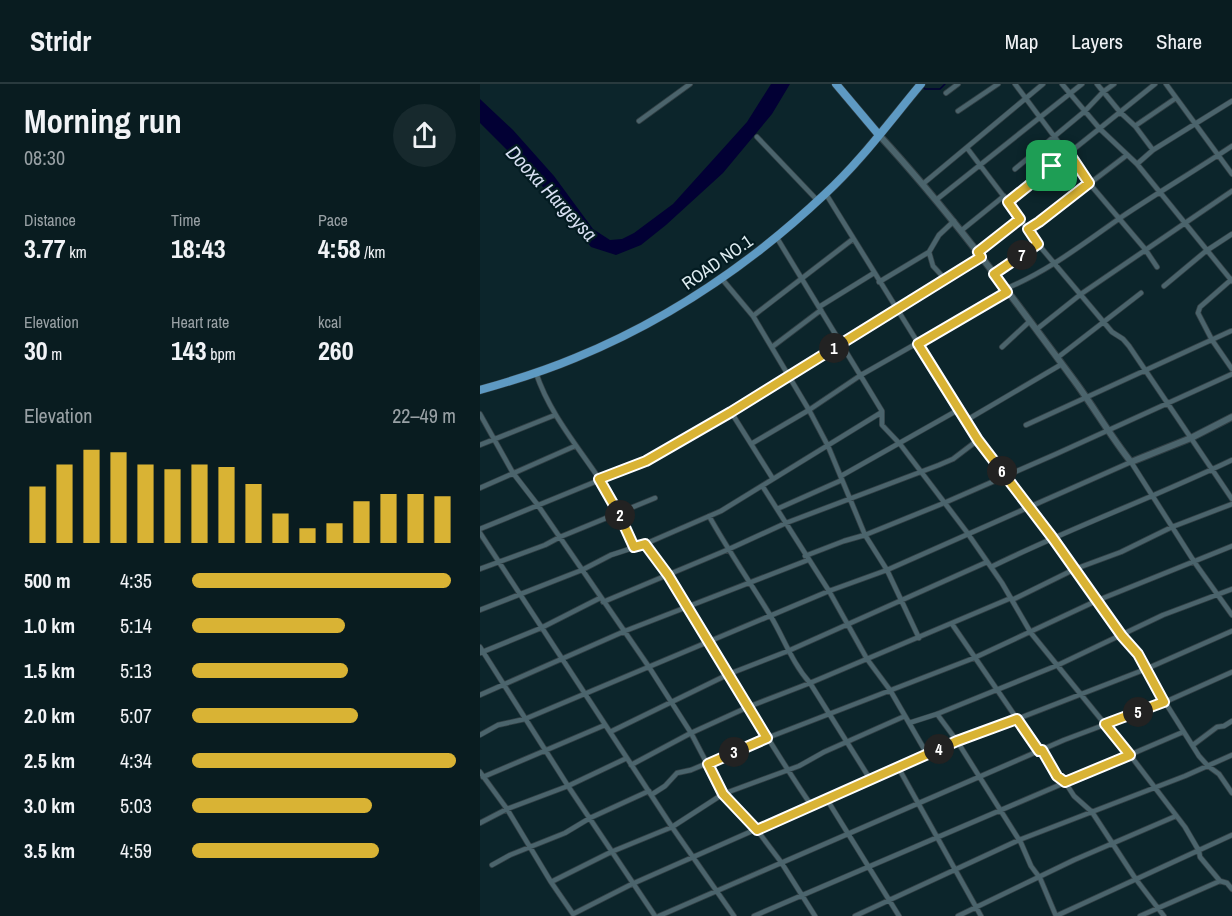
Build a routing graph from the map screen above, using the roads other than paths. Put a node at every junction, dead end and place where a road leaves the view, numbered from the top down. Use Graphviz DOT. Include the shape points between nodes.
graph roads {
  1 [pos="690,84"];
  2 [pos="836,84"];
  3 [pos="921,84"];
  4 [pos="958,84"];
  5 [pos="998,84"];
  6 [pos="1015,84"];
  7 [pos="1043,84"];
  8 [pos="1062,84"];
  9 [pos="1082,84"];
  10 [pos="1097,84"];
  11 [pos="1114,84"];
  12 [pos="1155,84"];
  13 [pos="1166,84"];
  14 [pos="1103,92"];
  15 [pos="946,93"];
  16 [pos="1070,94"];
  17 [pos="1025,98"];
  18 [pos="1176,98"];
  19 [pos="1232,101"];
  20 [pos="958,111"];
  21 [pos="1085,111"];
  22 [pos="1119,112"];
  23 [pos="1040,117"];
  24 [pos="639,121"];
  25 [pos="1195,124"];
  26 [pos="1135,126"];
  27 [pos="1100,129"];
  28 [pos="879,135"];
  29 [pos="1055,136"];
  30 [pos="757,137"];
  31 [pos="1232,146"];
  32 [pos="967,148"];
  33 [pos="1153,150"];
  34 [pos="1069,153"];
  35 [pos="1126,155"];
  36 [pos="1217,156"];
  37 [pos="1137,164"];
  38 [pos="980,165"];
  39 [pos="1015,170"];
  40 [pos="1232,174"];
  41 [pos="924,183"];
  42 [pos="1089,183"];
  43 [pos="1160,191"];
  44 [pos="1232,191"];
  45 [pos="826,194"];
  46 [pos="1004,196"];
  47 [pos="936,200"];
  48 [pos="818,201"];
  49 [pos="1008,202"];
  50 [pos="1020,219"];
  51 [pos="1119,219"];
  52 [pos="954,221"];
  53 [pos="1185,221"];
  54 [pos="1028,229"];
  55 [pos="962,230"];
  56 [pos="1232,234"];
  57 [pos="777,238"];
  58 [pos="853,239"];
  59 [pos="1038,244"];
  60 [pos="1145,249"];
  61 [pos="1206,250"];
  62 [pos="929,252"];
  63 [pos="980,255"];
  64 [pos="1055,265"];
  65 [pos="1156,267"];
  66 [pos="874,273"];
  67 [pos="994,274"];
  68 [pos="722,279"];
  69 [pos="800,279"];
  70 [pos="945,279"];
  71 [pos="1232,280"];
  72 [pos="879,282"];
  73 [pos="1164,286"];
  74 [pos="1006,291"];
  75 [pos="1141,293"];
  76 [pos="1081,294"];
  77 [pos="820,309"];
  78 [pos="896,309"];
  79 [pos="753,316"];
  80 [pos="1030,321"];
  81 [pos="1104,323"];
  82 [pos="1037,329"];
  83 [pos="1232,331"];
  84 [pos="1212,340"];
  85 [pos="841,344"];
  86 [pos="918,344"];
  87 [pos="772,347"];
  88 [pos="1002,347"];
  89 [pos="1060,361"];
  90 [pos="1232,369"];
  91 [pos="1145,370"];
  92 [pos="536,373"];
  93 [pos="1232,374"];
  94 [pos="861,375"];
  95 [pos="788,378"];
  96 [pos="480,390"];
  97 [pos="1087,398"];
  98 [pos="1166,403"];
  99 [pos="809,410"];
  100 [pos="958,410"];
  101 [pos="882,411"];
  102 [pos="731,412"];
  103 [pos="480,414"];
  104 [pos="555,415"];
  105 [pos="1232,417"];
  106 [pos="965,421"];
  107 [pos="1026,425"];
  108 [pos="1107,430"];
  109 [pos="1191,438"];
  110 [pos="494,439"];
  111 [pos="978,440"];
  112 [pos="751,444"];
  113 [pos="900,444"];
  114 [pos="480,445"];
  115 [pos="576,446"];
  116 [pos="828,446"];
  117 [pos="1232,460"];
  118 [pos="1131,462"];
  119 [pos="1212,470"];
  120 [pos="921,472"];
  121 [pos="513,473"];
  122 [pos="1005,476"];
  123 [pos="842,478"];
  124 [pos="599,479"];
  125 [pos="773,479"];
  126 [pos="763,487"];
  127 [pos="480,488"];
  128 [pos="1153,497"];
  129 [pos="655,498"];
  130 [pos="1232,499"];
  131 [pos="850,500"];
  132 [pos="944,502"];
  133 [pos="537,504"];
  134 [pos="1232,504"];
  135 [pos="1028,507"];
  136 [pos="777,509"];
  137 [pos="619,514"];
  138 [pos="709,516"];
  139 [pos="786,523"];
  140 [pos="1172,527"];
  141 [pos="480,531"];
  142 [pos="968,534"];
  143 [pos="865,535"];
  144 [pos="560,537"];
  145 [pos="1052,537"];
  146 [pos="645,544"];
  147 [pos="1232,546"];
  148 [pos="634,547"];
  149 [pos="728,550"];
  150 [pos="806,558"];
  151 [pos="499,561"];
  152 [pos="1195,563"];
  153 [pos="989,564"];
  154 [pos="480,569"];
  155 [pos="1075,569"];
  156 [pos="582,570"];
  157 [pos="887,570"];
  158 [pos="668,575"];
  159 [pos="748,583"];
  160 [pos="1232,589"];
  161 [pos="829,591"];
  162 [pos="520,594"];
  163 [pos="1219,595"];
  164 [pos="1011,599"];
  165 [pos="602,600"];
  166 [pos="902,601"];
  167 [pos="1096,601"];
  168 [pos="686,607"];
  169 [pos="480,610"];
  170 [pos="1232,615"];
  171 [pos="771,616"];
  172 [pos="848,624"];
  173 [pos="952,624"];
  174 [pos="541,628"];
  175 [pos="625,631"];
  176 [pos="1232,631"];
  177 [pos="1031,633"];
  178 [pos="1122,636"];
  179 [pos="919,638"];
  180 [pos="708,641"];
  181 [pos="481,650"];
  182 [pos="788,651"];
  183 [pos="974,657"];
  184 [pos="561,658"];
  185 [pos="867,659"];
  186 [pos="1058,665"];
  187 [pos="649,667"];
  188 [pos="1146,669"];
  189 [pos="1232,672"];
  190 [pos="729,674"];
  191 [pos="810,684"];
  192 [pos="503,685"];
  193 [pos="996,689"];
  194 [pos="890,690"];
  195 [pos="586,694"];
  196 [pos="1081,694"];
  197 [pos="480,695"];
  198 [pos="670,701"];
  199 [pos="1164,702"];
  200 [pos="748,707"];
  201 [pos="830,714"];
  202 [pos="937,714"];
  203 [pos="905,716"];
  204 [pos="525,719"];
  205 [pos="1017,719"];
  206 [pos="1232,722"];
  207 [pos="909,723"];
  208 [pos="1105,724"];
  209 [pos="605,725"];
  210 [pos="610,732"];
  211 [pos="1183,732"];
  212 [pos="691,733"];
  213 [pos="480,735"];
  214 [pos="767,738"];
  215 [pos="957,741"];
  216 [pos="847,742"];
  217 [pos="1193,745"];
  218 [pos="545,750"];
  219 [pos="1040,750"];
  220 [pos="927,754"];
  221 [pos="1130,755"];
  222 [pos="1232,755"];
  223 [pos="627,758"];
  224 [pos="708,764"];
  225 [pos="631,765"];
  226 [pos="1208,766"];
  227 [pos="898,767"];
  228 [pos="787,770"];
  229 [pos="482,774"];
  230 [pos="978,776"];
  231 [pos="870,779"];
  232 [pos="1065,782"];
  233 [pos="568,786"];
  234 [pos="1155,787"];
  235 [pos="650,793"];
  236 [pos="1232,793"];
  237 [pos="723,794"];
  238 [pos="826,798"];
  239 [pos="811,805"];
  240 [pos="917,805"];
  241 [pos="507,809"];
  242 [pos="999,811"];
  243 [pos="1092,812"];
  244 [pos="1176,816"];
  245 [pos="590,818"];
  246 [pos="480,823"];
  247 [pos="672,826"];
  248 [pos="757,830"];
  249 [pos="849,834"];
  250 [pos="1232,834"];
  251 [pos="937,836"];
  252 [pos="1019,840"];
  253 [pos="1112,844"];
  254 [pos="530,847"];
  255 [pos="1199,851"];
  256 [pos="610,852"];
  257 [pos="694,858"];
  258 [pos="781,862"];
  259 [pos="492,865"];
  260 [pos="868,866"];
  261 [pos="956,870"];
  262 [pos="1040,878"];
  263 [pos="1135,878"];
  264 [pos="1220,881"];
  265 [pos="551,882"];
  266 [pos="1230,882"];
  267 [pos="632,884"];
  268 [pos="1232,889"];
  269 [pos="718,890"];
  270 [pos="802,895"];
  271 [pos="889,900"];
  272 [pos="977,908"];
  273 [pos="1158,908"];
  274 [pos="573,916"];
  275 [pos="657,916"];
  276 [pos="734,916"];
  277 [pos="754,916"];
  278 [pos="815,916"];
  279 [pos="855,916"];
  280 [pos="899,916"];
  281 [pos="958,916"];
  282 [pos="981,916"];
  283 [pos="1056,916"];
  284 [pos="1140,916"];
  285 [pos="1164,916"];
  1 -- 24 [label="street"];
  2 -- 28 [label="highway"];
  3 -- 28 [label="highway, ROAD NO.1"];
  4 -- 15 [label="street"];
  5 -- 20 [label="street"];
  6 -- 17 [label="street"];
  7 -- 17 [label="street"];
  8 -- 16 [label="street"];
  9 -- 16 [label="street"];
  10 -- 14 [label="street"];
  11 -- 14 [label="street"];
  12 -- 22 [label="street"];
  13 -- 18 [label="street"];
  14 -- 21 [label="street"];
  14 -- 22 [label="street"];
  16 -- 21 [label="street"];
  16 -- 23 [label="street"];
  17 -- 23 [label="street"];
  17 -- 32 [label="street"];
  18 -- 25 [label="street"];
  18 -- 26 [label="street"];
  19 -- 25 [label="street"];
  21 -- 27 [label="street"];
  21 -- 29 [label="street"];
  22 -- 26 [label="street"];
  22 -- 27 [label="street"];
  23 -- 29 [label="street"];
  23 -- 38 [label="street"];
  25 -- 33 [label="street"];
  25 -- 36 [label="street"];
  26 -- 33 [label="street"];
  27 -- 34 [label="street"];
  27 -- 35 [label="street"];
  28 -- 41 [label="street"];
  28 -- 45 [label="highway, ROAD NO.1"];
  29 -- 34 [label="street"];
  29 -- 39 [label="street"];
  30 -- 48 [label="street"];
  31 -- 36 [label="street"];
  32 -- 38 [label="street"];
  32 -- 41 [label="street"];
  33 -- 37 [label="street"];
  34 -- 42 [label="street"];
  34 -- 49 [label="street"];
  35 -- 37 [label="street"];
  35 -- 42 [label="street"];
  36 -- 40 [label="street"];
  36 -- 43 [label="street"];
  37 -- 43 [label="street"];
  38 -- 46 [label="street"];
  38 -- 47 [label="street"];
  41 -- 47 [label="street"];
  42 -- 51 [label="street"];
  42 -- 54 [label="street"];
  43 -- 51 [label="street"];
  43 -- 53 [label="street"];
  44 -- 53 [label="street"];
  45 -- 48 [label="highway, ROAD NO.1"];
  45 -- 58 [label="street"];
  46 -- 49 [label="street"];
  46 -- 55 [label="street"];
  47 -- 52 [label="street"];
  48 -- 57 [label="highway, ROAD NO.1"];
  49 -- 50 [label="street"];
  50 -- 54 [label="street"];
  50 -- 63 [label="street"];
  51 -- 60 [label="street"];
  51 -- 64 [label="street"];
  52 -- 55 [label="street"];
  52 -- 62 [label="street" via="942,231"];
  53 -- 60 [label="street"];
  53 -- 61 [label="street"];
  54 -- 59 [label="street"];
  55 -- 63 [label="street"];
  56 -- 61 [label="street"];
  57 -- 68 [label="highway, ROAD NO.1"];
  57 -- 69 [label="street"];
  58 -- 66 [label="street"];
  58 -- 69 [label="street"];
  59 -- 64 [label="street"];
  59 -- 67 [label="street"];
  60 -- 65 [label="street"];
  60 -- 76 [label="street"];
  61 -- 71 [label="street"];
  61 -- 73 [label="street"];
  62 -- 70 [label="street" via="933,266"];
  62 -- 72 [label="street"];
  63 -- 67 [label="street"];
  63 -- 70 [label="street"];
  64 -- 74 [label="street"];
  64 -- 76 [label="street"];
  66 -- 72 [label="street"];
  66 -- 77 [label="street"];
  67 -- 74 [label="street"];
  68 -- 79 [label="street"];
  68 -- 92 [label="highway, ROAD NO.1" via="626,335"];
  69 -- 77 [label="street"];
  69 -- 79 [label="street"];
  70 -- 78 [label="street"];
  71 -- 84 [label="street" via="1198,310"];
  72 -- 78 [label="street"];
  74 -- 80 [label="street"];
  74 -- 86 [label="street"];
  75 -- 81 [label="street"];
  76 -- 81 [label="street"];
  76 -- 82 [label="street"];
  77 -- 85 [label="street"];
  77 -- 87 [label="street"];
  78 -- 85 [label="street"];
  78 -- 86 [label="street"];
  79 -- 87 [label="street"];
  80 -- 82 [label="street"];
  80 -- 88 [label="street"];
  81 -- 89 [label="street"];
  81 -- 91 [label="street" via="1123,339"];
  82 -- 89 [label="street"];
  83 -- 84 [label="street"];
  84 -- 90 [label="street"];
  84 -- 91 [label="street"];
  85 -- 94 [label="street"];
  85 -- 95 [label="street"];
  86 -- 94 [label="street"];
  86 -- 100 [label="street"];
  87 -- 95 [label="street"];
  89 -- 97 [label="street"];
  89 -- 106 [label="street"];
  91 -- 97 [label="street"];
  91 -- 98 [label="street"];
  92 -- 96 [label="highway, ROAD NO.1"];
  92 -- 104 [label="street"];
  93 -- 98 [label="street"];
  94 -- 99 [label="street"];
  94 -- 101 [label="street"];
  95 -- 99 [label="street"];
  95 -- 102 [label="street"];
  97 -- 107 [label="street"];
  97 -- 108 [label="street"];
  98 -- 108 [label="street"];
  98 -- 109 [label="street"];
  99 -- 112 [label="street"];
  99 -- 116 [label="street"];
  100 -- 106 [label="street"];
  100 -- 113 [label="street"];
  101 -- 113 [label="street" via="882,424"];
  101 -- 116 [label="street"];
  102 -- 112 [label="street"];
  102 -- 124 [label="street" via="646,461"];
  103 -- 110 [label="street"];
  104 -- 110 [label="street"];
  104 -- 115 [label="street"];
  105 -- 109 [label="street"];
  106 -- 111 [label="street"];
  108 -- 118 [label="street"];
  108 -- 122 [label="street"];
  109 -- 118 [label="street"];
  109 -- 119 [label="street"];
  110 -- 114 [label="street"];
  110 -- 121 [label="street"];
  111 -- 120 [label="street" via="953,459"];
  111 -- 122 [label="street"];
  112 -- 125 [label="street"];
  113 -- 120 [label="street"];
  113 -- 123 [label="street"];
  115 -- 121 [label="street"];
  115 -- 124 [label="street"];
  116 -- 123 [label="street"];
  116 -- 125 [label="street"];
  117 -- 119 [label="street"];
  118 -- 128 [label="street"];
  118 -- 135 [label="street"];
  119 -- 128 [label="street"];
  119 -- 130 [label="street"];
  120 -- 131 [label="street"];
  120 -- 132 [label="street"];
  121 -- 127 [label="street"];
  121 -- 133 [label="street"];
  122 -- 132 [label="street"];
  122 -- 135 [label="street"];
  123 -- 131 [label="street"];
  123 -- 136 [label="street"];
  124 -- 133 [label="street"];
  124 -- 137 [label="street"];
  125 -- 126 [label="street"];
  126 -- 136 [label="street"];
  126 -- 138 [label="street"];
  128 -- 140 [label="street"];
  128 -- 145 [label="street"];
  129 -- 137 [label="street"];
  131 -- 139 [label="street"];
  131 -- 143 [label="street"];
  132 -- 142 [label="street"];
  132 -- 143 [label="street"];
  133 -- 141 [label="street"];
  133 -- 144 [label="street"];
  134 -- 140 [label="street"];
  135 -- 142 [label="street"];
  135 -- 145 [label="street"];
  136 -- 139 [label="street"];
  137 -- 144 [label="street"];
  137 -- 148 [label="street"];
  138 -- 146 [label="street"];
  138 -- 149 [label="street"];
  139 -- 149 [label="street"];
  139 -- 150 [label="street"];
  140 -- 152 [label="street"];
  140 -- 155 [label="street"];
  141 -- 151 [label="street"];
  142 -- 153 [label="street"];
  142 -- 157 [label="street"];
  143 -- 150 [label="street"];
  143 -- 157 [label="street"];
  144 -- 151 [label="street"];
  144 -- 156 [label="street"];
  145 -- 153 [label="street"];
  145 -- 155 [label="street"];
  146 -- 148 [label="street"];
  146 -- 158 [label="street"];
  147 -- 152 [label="street"];
  148 -- 156 [label="street"];
  149 -- 158 [label="street"];
  149 -- 159 [label="street"];
  150 -- 159 [label="street"];
  150 -- 161 [label="street"];
  151 -- 154 [label="street"];
  151 -- 162 [label="street"];
  152 -- 163 [label="street"];
  152 -- 167 [label="street"];
  153 -- 164 [label="street"];
  153 -- 166 [label="street"];
  155 -- 164 [label="street"];
  155 -- 167 [label="street"];
  156 -- 162 [label="street"];
  156 -- 165 [label="street"];
  157 -- 161 [label="street"];
  157 -- 166 [label="street"];
  158 -- 165 [label="street"];
  158 -- 168 [label="street"];
  159 -- 168 [label="street"];
  159 -- 171 [label="street"];
  160 -- 163 [label="street"];
  161 -- 171 [label="street"];
  161 -- 172 [label="street"];
  162 -- 169 [label="street"];
  162 -- 174 [label="street"];
  163 -- 170 [label="street"];
  163 -- 178 [label="street" via="1163,615"];
  164 -- 173 [label="street"];
  164 -- 177 [label="street"];
  165 -- 174 [label="street"];
  165 -- 175 [label="street"];
  166 -- 172 [label="street"];
  166 -- 179 [label="street"];
  167 -- 177 [label="street"];
  167 -- 178 [label="street"];
  168 -- 175 [label="street"];
  168 -- 180 [label="street"];
  171 -- 180 [label="street"];
  171 -- 182 [label="street"];
  172 -- 182 [label="street"];
  172 -- 185 [label="street"];
  173 -- 179 [label="street"];
  173 -- 183 [label="street"];
  174 -- 181 [label="street"];
  174 -- 184 [label="street"];
  175 -- 184 [label="street"];
  175 -- 187 [label="street"];
  176 -- 188 [label="street"];
  177 -- 183 [label="street"];
  177 -- 186 [label="street"];
  178 -- 186 [label="street"];
  178 -- 188 [label="street"];
  179 -- 185 [label="street"];
  180 -- 187 [label="street"];
  180 -- 190 [label="street"];
  181 -- 192 [label="street"];
  182 -- 190 [label="street"];
  182 -- 191 [label="street"];
  183 -- 193 [label="street"];
  183 -- 194 [label="street"];
  184 -- 192 [label="street"];
  184 -- 195 [label="street"];
  185 -- 191 [label="street"];
  185 -- 194 [label="street"];
  186 -- 193 [label="street"];
  186 -- 196 [label="street"];
  187 -- 195 [label="street"];
  187 -- 198 [label="street"];
  188 -- 196 [label="street"];
  188 -- 199 [label="street"];
  189 -- 199 [label="street"];
  190 -- 198 [label="street"];
  190 -- 200 [label="street"];
  191 -- 200 [label="street"];
  191 -- 201 [label="street"];
  192 -- 197 [label="street"];
  192 -- 204 [label="street"];
  193 -- 202 [label="street"];
  193 -- 205 [label="street"];
  194 -- 201 [label="street"];
  194 -- 203 [label="street"];
  195 -- 204 [label="street"];
  195 -- 209 [label="street"];
  196 -- 205 [label="street"];
  196 -- 208 [label="street"];
  198 -- 210 [label="street"];
  198 -- 212 [label="street"];
  199 -- 208 [label="street"];
  199 -- 211 [label="street"];
  200 -- 212 [label="street"];
  200 -- 214 [label="street"];
  201 -- 214 [label="street"];
  201 -- 216 [label="street"];
  202 -- 207 [label="street"];
  202 -- 215 [label="street"];
  203 -- 207 [label="street"];
  203 -- 216 [label="street"];
  204 -- 213 [label="street" via="498,725"];
  204 -- 218 [label="street"];
  205 -- 215 [label="street"];
  205 -- 219 [label="street"];
  206 -- 217 [label="street" via="1216,727"];
  207 -- 220 [label="street"];
  208 -- 219 [label="street"];
  208 -- 221 [label="street"];
  209 -- 210 [label="street"];
  209 -- 218 [label="street"];
  210 -- 223 [label="street"];
  211 -- 217 [label="street"];
  211 -- 221 [label="street"];
  212 -- 224 [label="street"];
  212 -- 225 [label="street"];
  214 -- 224 [label="street"];
  214 -- 228 [label="street"];
  215 -- 220 [label="street"];
  215 -- 230 [label="street"];
  216 -- 228 [label="street"];
  216 -- 231 [label="street"];
  217 -- 226 [label="street"];
  218 -- 229 [label="street"];
  218 -- 233 [label="street"];
  219 -- 230 [label="street"];
  219 -- 232 [label="street"];
  220 -- 227 [label="street"];
  221 -- 232 [label="street"];
  221 -- 234 [label="street"];
  222 -- 226 [label="street"];
  223 -- 225 [label="street"];
  223 -- 233 [label="street"];
  224 -- 235 [label="street" via="677,773 665,786"];
  224 -- 237 [label="street"];
  225 -- 235 [label="street"];
  226 -- 234 [label="street"];
  226 -- 236 [label="street"];
  227 -- 231 [label="street"];
  227 -- 240 [label="street"];
  228 -- 237 [label="street"];
  228 -- 239 [label="street"];
  229 -- 241 [label="street"];
  230 -- 240 [label="street"];
  230 -- 242 [label="street"];
  231 -- 238 [label="street"];
  232 -- 242 [label="street"];
  232 -- 243 [label="street"];
  233 -- 241 [label="street"];
  233 -- 245 [label="street"];
  234 -- 243 [label="street"];
  234 -- 244 [label="street"];
  235 -- 245 [label="street"];
  235 -- 247 [label="street"];
  237 -- 247 [label="street"];
  237 -- 248 [label="street"];
  238 -- 239 [label="street"];
  238 -- 249 [label="street"];
  239 -- 248 [label="street"];
  240 -- 249 [label="street"];
  240 -- 251 [label="street"];
  241 -- 246 [label="street"];
  241 -- 254 [label="street"];
  242 -- 251 [label="street"];
  242 -- 252 [label="street"];
  243 -- 252 [label="street"];
  243 -- 253 [label="street"];
  244 -- 253 [label="street"];
  244 -- 255 [label="street"];
  245 -- 254 [label="street" via="575,829"];
  245 -- 256 [label="street"];
  247 -- 256 [label="street"];
  247 -- 257 [label="street"];
  248 -- 257 [label="street"];
  248 -- 258 [label="street"];
  249 -- 258 [label="street"];
  249 -- 260 [label="street"];
  250 -- 255 [label="street"];
  251 -- 260 [label="street"];
  251 -- 261 [label="street"];
  252 -- 261 [label="street"];
  252 -- 262 [label="street"];
  253 -- 262 [label="street"];
  253 -- 263 [label="street"];
  254 -- 259 [label="street"];
  254 -- 265 [label="street"];
  255 -- 263 [label="street"];
  255 -- 264 [label="street"];
  256 -- 265 [label="street"];
  256 -- 267 [label="street"];
  257 -- 267 [label="street"];
  257 -- 269 [label="street"];
  258 -- 269 [label="street"];
  258 -- 270 [label="street"];
  260 -- 270 [label="street"];
  260 -- 271 [label="street"];
  261 -- 271 [label="street"];
  261 -- 272 [label="street"];
  262 -- 272 [label="street"];
  262 -- 283 [label="street"];
  263 -- 273 [label="street"];
  263 -- 283 [label="street"];
  264 -- 266 [label="street"];
  264 -- 273 [label="street"];
  265 -- 274 [label="street"];
  266 -- 268 [label="street"];
  267 -- 274 [label="street"];
  267 -- 275 [label="street"];
  269 -- 275 [label="street"];
  269 -- 276 [label="street"];
  270 -- 277 [label="street"];
  270 -- 278 [label="street"];
  271 -- 279 [label="street"];
  271 -- 280 [label="street"];
  272 -- 281 [label="street"];
  272 -- 282 [label="street"];
  273 -- 284 [label="street"];
  273 -- 285 [label="street"];
}
